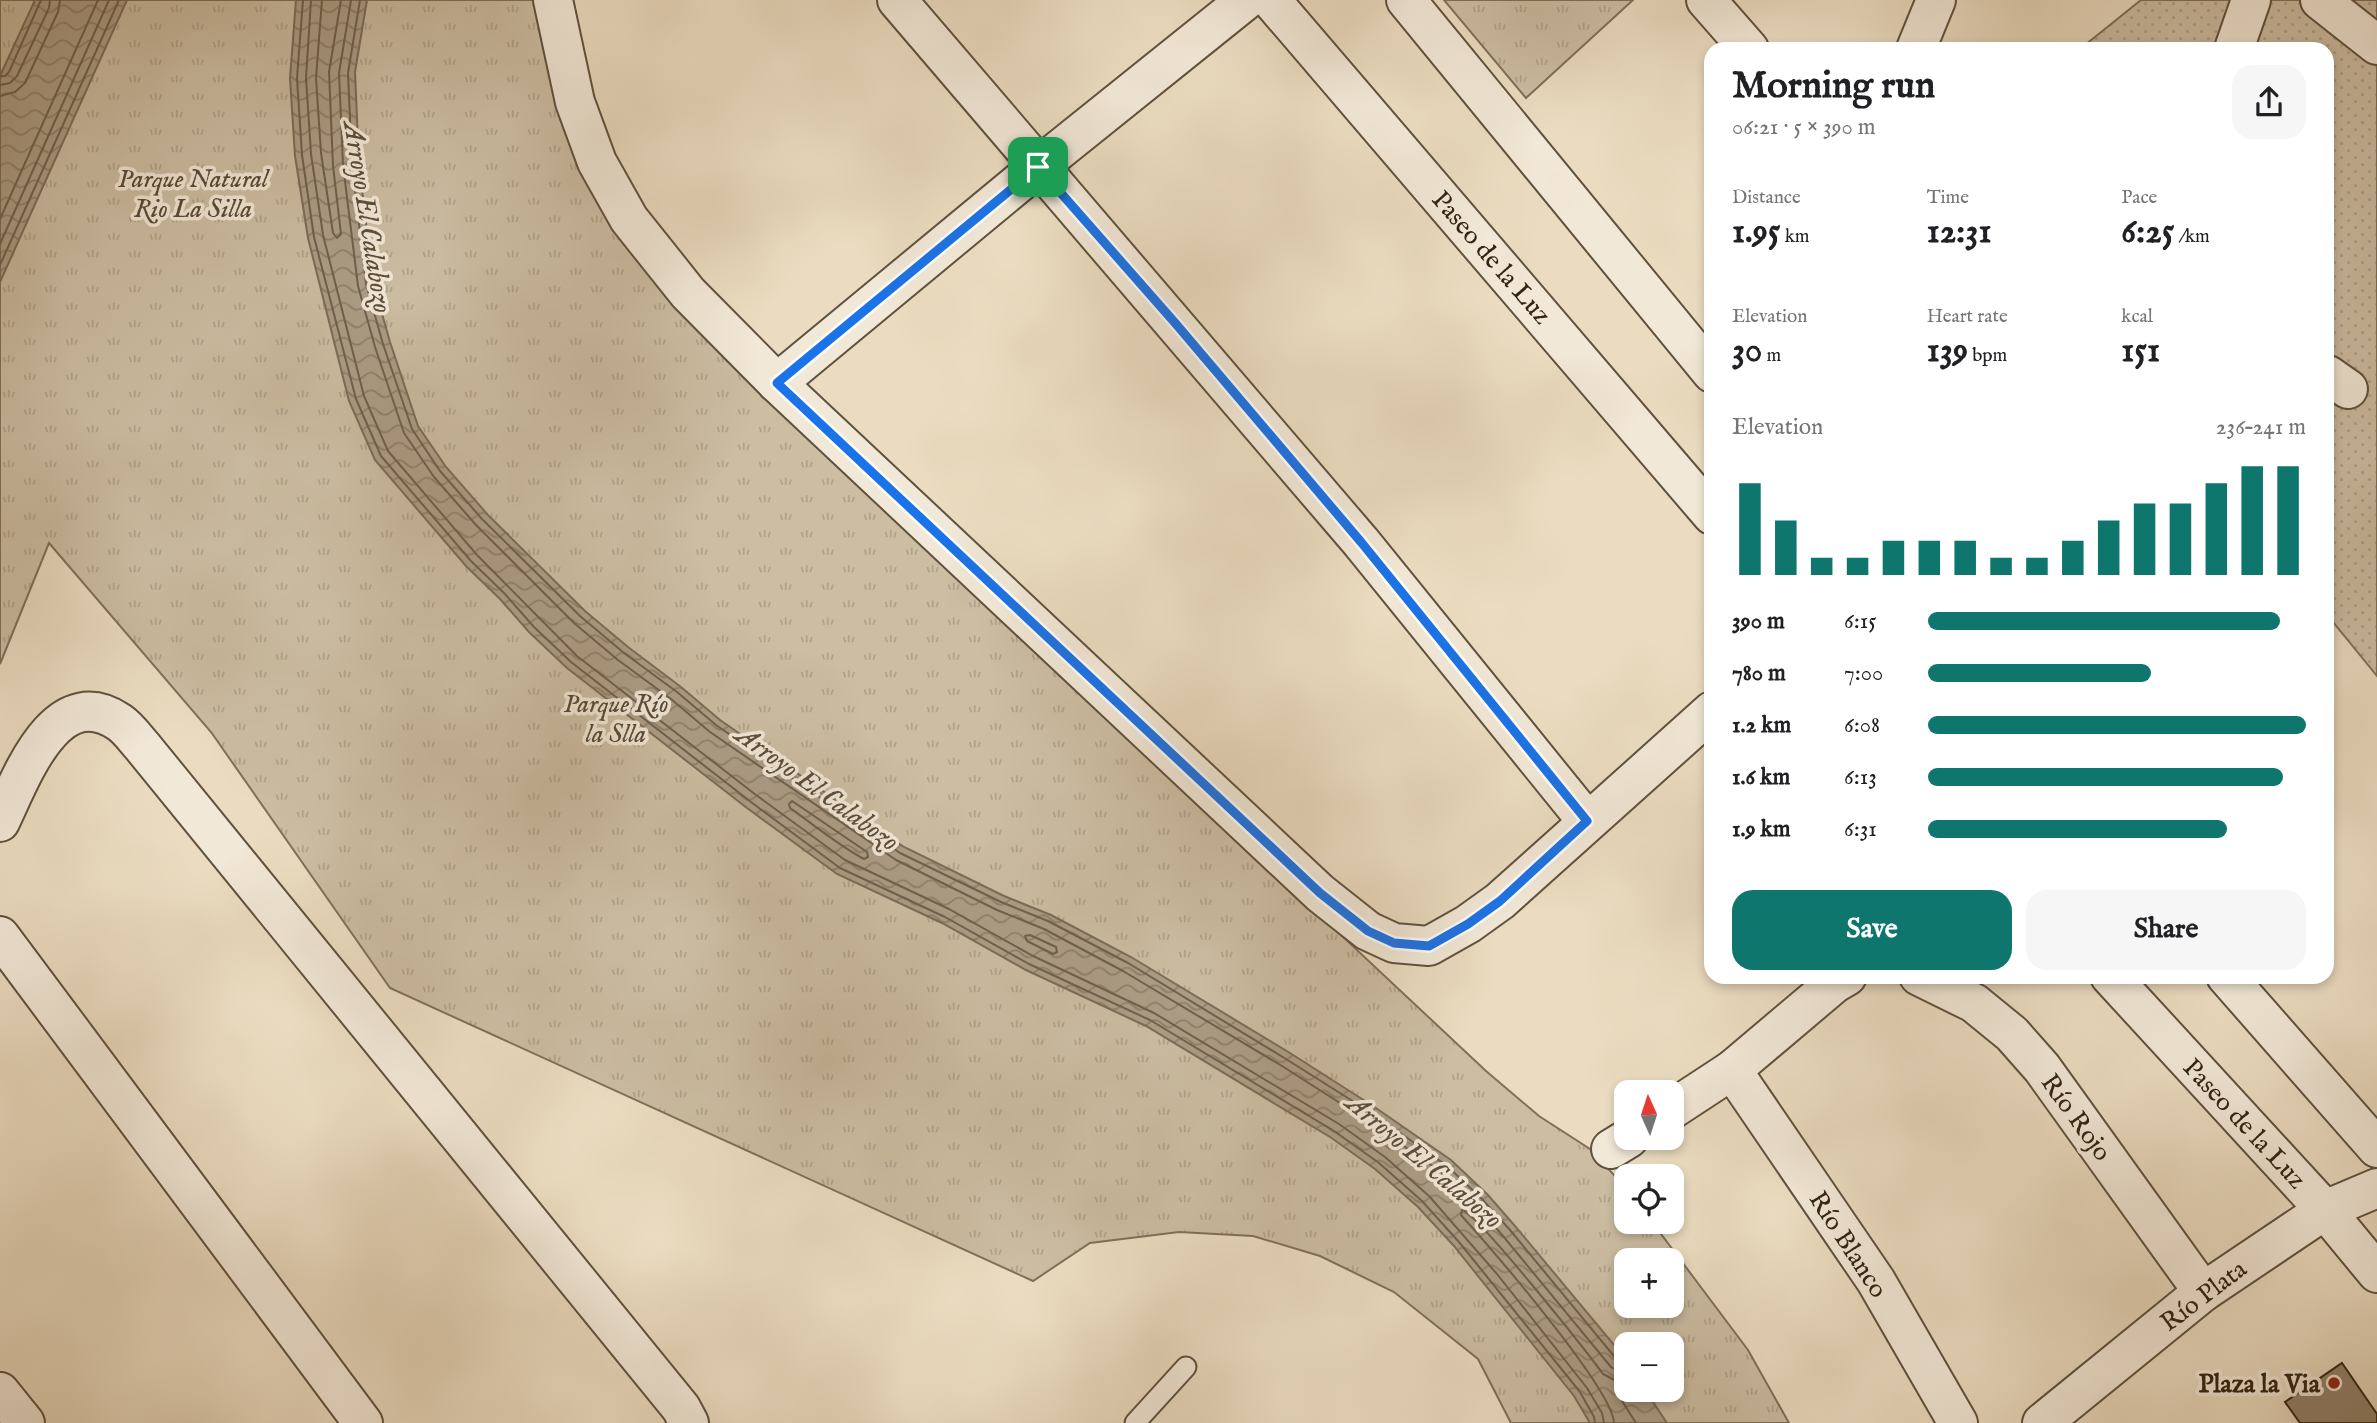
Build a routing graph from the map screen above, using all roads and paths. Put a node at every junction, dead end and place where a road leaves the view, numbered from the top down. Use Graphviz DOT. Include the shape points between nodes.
graph roads {
  1 [pos="553,0"];
  2 [pos="897,0"];
  3 [pos="1246,0"];
  4 [pos="1271,0"];
  5 [pos="1406,0"];
  6 [pos="1706,0"];
  7 [pos="1936,0"];
  8 [pos="2251,0"];
  9 [pos="2320,0"];
  10 [pos="1743,42"];
  11 [pos="1919,42"];
  12 [pos="2236,42"];
  13 [pos="2377,45"];
  14 [pos="1038,167"];
  15 [pos="1704,363"];
  16 [pos="777,383"];
  17 [pos="1704,506"];
  18 [pos="1704,718"];
  19 [pos="1587,821"];
  20 [pos="0,822"];
  21 [pos="0,936"];
  22 [pos="1834,984"];
  23 [pos="1935,984"];
  24 [pos="2117,984"];
  25 [pos="2233,984"];
  26 [pos="1732,1070"];
  27 [pos="1684,1101"];
  28 [pos="2377,1148"];
  29 [pos="2377,1188"];
  30 [pos="2325,1210"];
  31 [pos="2377,1273"];
  32 [pos="2203,1292"];
  33 [pos="1186,1367"];
  34 [pos="0,1392"];
  35 [pos="25,1423"];
  36 [pos="363,1423"];
  37 [pos="689,1423"];
  38 [pos="1135,1423"];
  39 [pos="1958,1423"];
  40 [pos="2042,1423"];
  1 -- 16 [label="street" via="575,102 597,162 629,219 688,293"];
  2 -- 14 [label="street"];
  3 -- 14 [label="street"];
  4 -- 17 [label="street, Paseo de la Luz"];
  5 -- 15 [label="street"];
  6 -- 10 [label="street"];
  7 -- 11 [label="street"];
  8 -- 12 [label="street"];
  9 -- 13 [label="street"];
  14 -- 16 [label="street"];
  14 -- 19 [label="street" via="1361,542"];
  16 -- 19 [label="street" via="1320,893 1368,931 1394,943 1429,946 1500,901"];
  18 -- 19 [label="street"];
  20 -- 37 [label="street" via="45,736 59,722 89,713 121,723"];
  21 -- 36 [label="street"];
  22 -- 26 [label="street"];
  23 -- 32 [label="street, Río Rojo" via="1973,1003 2042,1068"];
  24 -- 30 [label="street, Paseo de la Luz"];
  25 -- 28 [label="street"];
  26 -- 27 [label="street"];
  26 -- 39 [label="street, Río Blanco" via="1876,1281"];
  29 -- 30 [label="street, Río Plata"];
  30 -- 31 [label="street, Paseo de la Luz"];
  30 -- 32 [label="street, Río Plata"];
  32 -- 40 [label="street, Río Plata"];
  33 -- 38 [label="lane"];
  34 -- 35 [label="street"];
}
